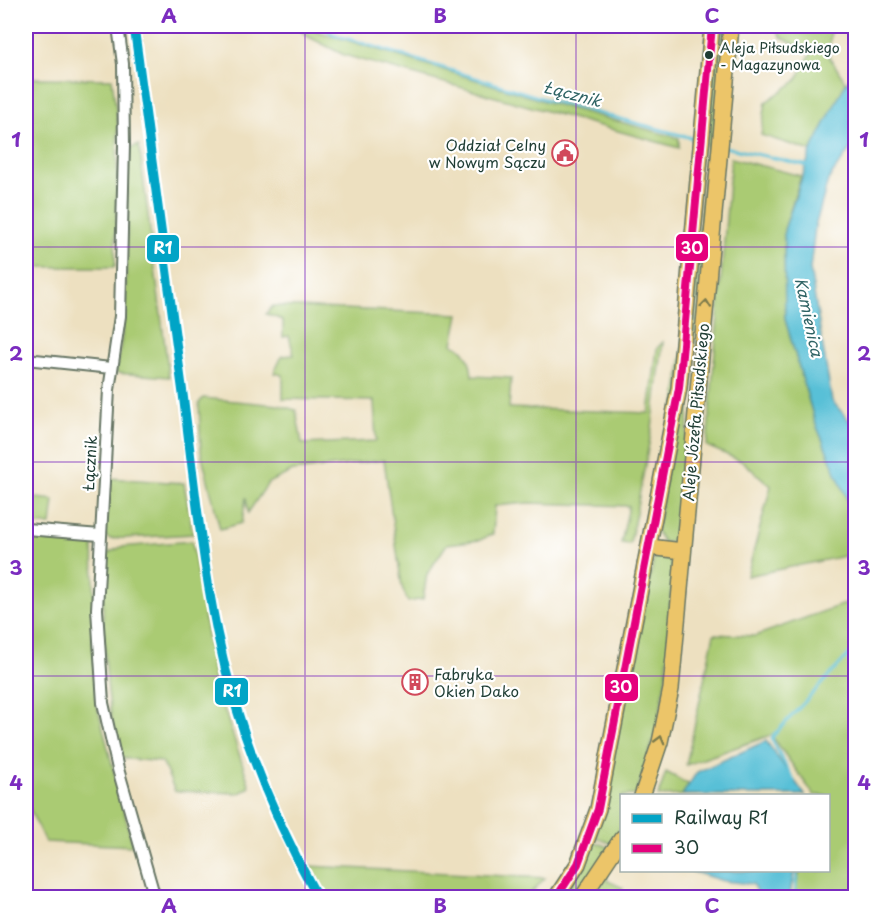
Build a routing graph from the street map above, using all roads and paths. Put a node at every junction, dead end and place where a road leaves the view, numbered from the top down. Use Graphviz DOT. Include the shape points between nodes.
graph roads {
  1 [pos="118,26"];
  2 [pos="712,26"];
  3 [pos="731,26"];
  4 [pos="26,359"];
  5 [pos="111,368"];
  6 [pos="26,529"];
  7 [pos="100,535"];
  8 [pos="649,547"];
  9 [pos="683,551"];
  10 [pos="642,794"];
  11 [pos="620,840"];
  12 [pos="155,897"];
  13 [pos="556,897"];
  14 [pos="582,897"];
  1 -- 5 [label="street, Łącznik" via="123,64 124,145 120,316"];
  2 -- 8 [label="main road, Aleje Józefa Piłsudskiego" via="679,388"];
  9 -- 3 [label="main road, Aleje Józefa Piłsudskiego, one-way"];
  4 -- 5 [label="street"];
  5 -- 7 [label="street, Łącznik"];
  6 -- 7 [label="street"];
  7 -- 12 [label="street, Łącznik" via="97,609 103,703"];
  8 -- 9 [label="main road"];
  8 -- 13 [label="main road, Aleje Józefa Piłsudskiego" via="598,809 578,864"];
  10 -- 9 [label="main road, Aleje Józefa Piłsudskiego, one-way" via="660,742 671,689"];
  11 -- 14 [label="main road"];
}
